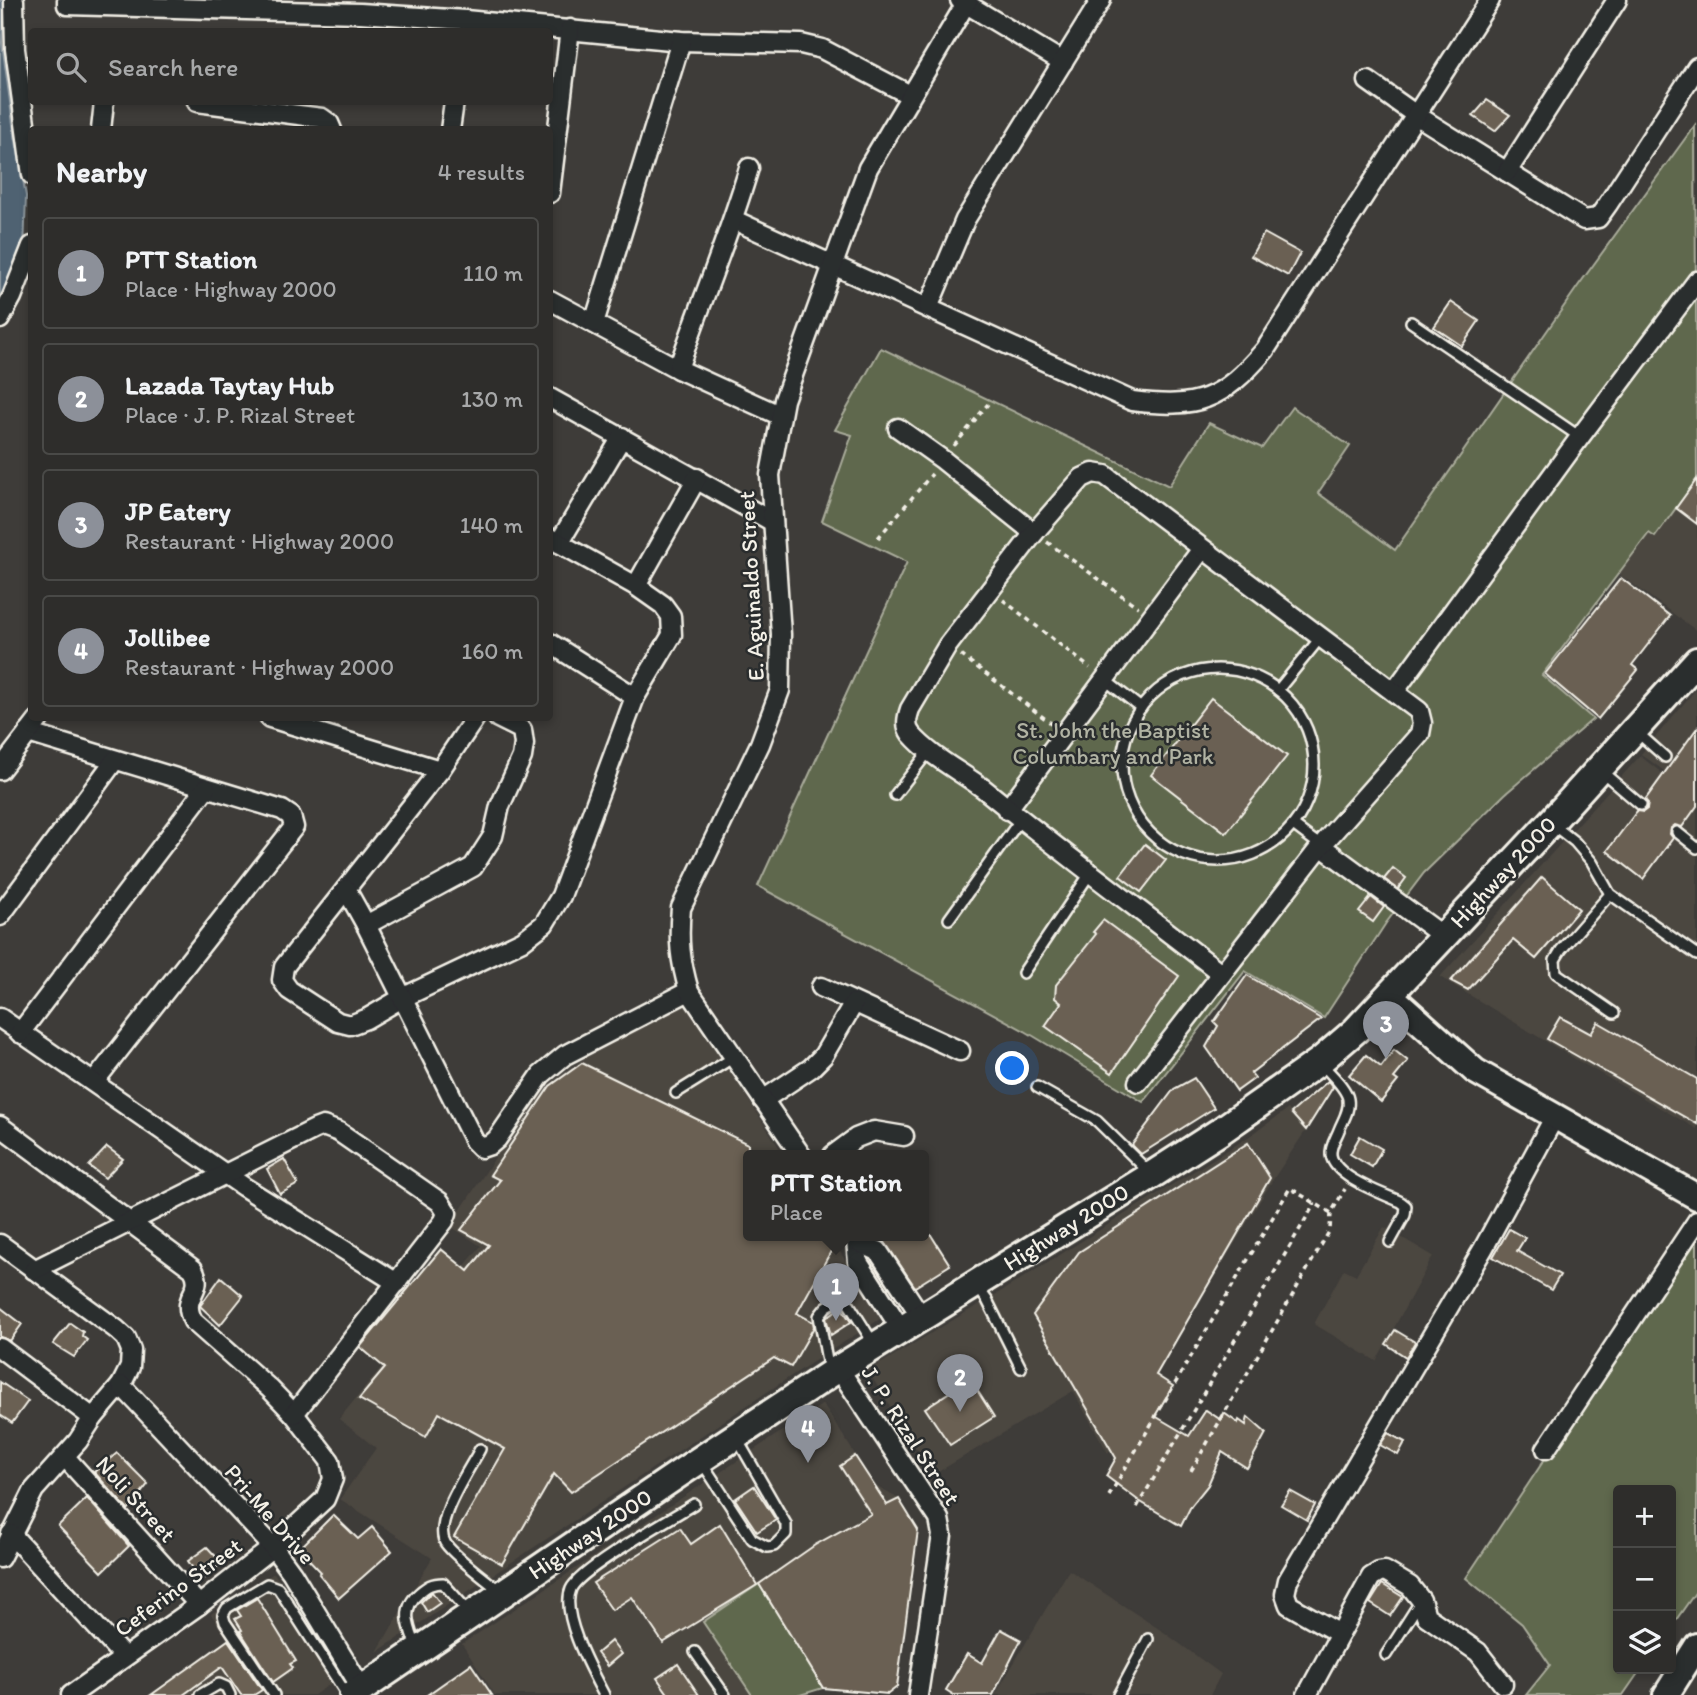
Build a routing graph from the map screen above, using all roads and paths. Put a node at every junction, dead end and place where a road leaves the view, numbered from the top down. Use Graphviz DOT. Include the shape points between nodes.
graph roads {
  1 [pos="14,0"];
  2 [pos="67,0"];
  3 [pos="1101,0"];
  4 [pos="1490,0"];
  5 [pos="1617,0"];
  6 [pos="965,1"];
  7 [pos="360,6"];
  8 [pos="464,26"];
  9 [pos="535,28"];
  10 [pos="553,29"];
  11 [pos="570,29"];
  12 [pos="681,41"];
  13 [pos="1063,62"];
  14 [pos="1697,67"];
  15 [pos="1368,81"];
  16 [pos="910,95"];
  17 [pos="104,105"];
  18 [pos="220,105"];
  19 [pos="454,105"];
  20 [pos="1416,115"];
  21 [pos="101,126"];
  22 [pos="330,126"];
  23 [pos="451,126"];
  24 [pos="28,145"];
  25 [pos="553,168"];
  26 [pos="749,168"];
  27 [pos="1507,172"];
  28 [pos="734,220"];
  29 [pos="28,256"];
  30 [pos="832,264"];
  31 [pos="1697,281"];
  32 [pos="553,302"];
  33 [pos="928,308"];
  34 [pos="0,319"];
  35 [pos="1411,322"];
  36 [pos="594,323"];
  37 [pos="678,369"];
  38 [pos="553,400"];
  39 [pos="779,415"];
  40 [pos="898,428"];
  41 [pos="622,437"];
  42 [pos="1580,437"];
  43 [pos="697,478"];
  44 [pos="773,522"];
  45 [pos="1034,533"];
  46 [pos="554,540"];
  47 [pos="1202,549"];
  48 [pos="636,586"];
  49 [pos="990,590"];
  50 [pos="1151,617"];
  51 [pos="1321,637"];
  52 [pos="553,645"];
  53 [pos="948,645"];
  54 [pos="1697,661"];
  55 [pos="1104,679"];
  56 [pos="1278,690"];
  57 [pos="1394,692"];
  58 [pos="635,697"];
  59 [pos="1141,708"];
  60 [pos="38,721"];
  61 [pos="280,721"];
  62 [pos="473,721"];
  63 [pos="504,721"];
  64 [pos="1635,730"];
  65 [pos="28,733"];
  66 [pos="1065,734"];
  67 [pos="929,751"];
  68 [pos="1665,757"];
  69 [pos="115,760"];
  70 [pos="1599,769"];
  71 [pos="440,770"];
  72 [pos="0,771"];
  73 [pos="206,788"];
  74 [pos="895,795"];
  75 [pos="1642,805"];
  76 [pos="1014,815"];
  77 [pos="1550,822"];
  78 [pos="1293,825"];
  79 [pos="1677,832"];
  80 [pos="1321,846"];
  81 [pos="1697,848"];
  82 [pos="1091,872"];
  83 [pos="346,890"];
  84 [pos="1610,894"];
  85 [pos="0,916"];
  86 [pos="949,919"];
  87 [pos="366,925"];
  88 [pos="1443,936"];
  89 [pos="1697,955"];
  90 [pos="1023,973"];
  91 [pos="1222,974"];
  92 [pos="821,986"];
  93 [pos="689,991"];
  94 [pos="1390,994"];
  95 [pos="402,998"];
  96 [pos="854,1003"];
  97 [pos="1614,1013"];
  98 [pos="0,1018"];
  99 [pos="20,1033"];
  100 [pos="960,1051"];
  101 [pos="734,1057"];
  102 [pos="1320,1061"];
  103 [pos="94,1082"];
  104 [pos="1138,1082"];
  105 [pos="1037,1087"];
  106 [pos="676,1093"];
  107 [pos="763,1100"];
  108 [pos="1555,1116"];
  109 [pos="0,1126"];
  110 [pos="904,1136"];
  111 [pos="798,1150"];
  112 [pos="840,1150"];
  113 [pos="226,1175"];
  114 [pos="1152,1175"];
  115 [pos="1351,1179"];
  116 [pos="1697,1196"];
  117 [pos="1315,1203"];
  118 [pos="1331,1213"];
  119 [pos="1697,1221"];
  120 [pos="131,1223"];
  121 [pos="860,1241"];
  122 [pos="1390,1242"];
  123 [pos="0,1244"];
  124 [pos="33,1270"];
  125 [pos="397,1283"];
  126 [pos="975,1284"];
  127 [pos="911,1323"];
  128 [pos="875,1346"];
  129 [pos="0,1348"];
  130 [pos="1021,1368"];
  131 [pos="834,1371"];
  132 [pos="121,1385"];
  133 [pos="294,1414"];
  134 [pos="93,1418"];
  135 [pos="735,1436"];
  136 [pos="480,1449"];
  137 [pos="1546,1449"];
  138 [pos="65,1457"];
  139 [pos="700,1460"];
  140 [pos="1191,1471"];
  141 [pos="1109,1496"];
  142 [pos="694,1504"];
  143 [pos="1137,1507"];
  144 [pos="11,1534"];
  145 [pos="274,1547"];
  146 [pos="0,1558"];
  147 [pos="502,1593"];
  148 [pos="1421,1600"];
  149 [pos="199,1605"];
  150 [pos="471,1614"];
  151 [pos="1340,1634"];
  152 [pos="1148,1639"];
  153 [pos="1697,1646"];
  154 [pos="417,1650"];
  155 [pos="695,1652"];
  156 [pos="1386,1655"];
  157 [pos="124,1657"];
  158 [pos="1503,1684"];
  159 [pos="354,1693"];
  160 [pos="71,1695"];
  161 [pos="200,1695"];
  162 [pos="230,1695"];
  163 [pos="274,1695"];
  164 [pos="604,1695"];
  165 [pos="725,1695"];
  166 [pos="918,1695"];
  167 [pos="1118,1695"];
  168 [pos="1307,1695"];
  169 [pos="1666,1695"];
  1 -- 24 [label="street" via="15,48"];
  2 -- 7 [label="street" via="67,5"];
  3 -- 13 [label="street"];
  4 -- 20 [label="street"];
  5 -- 27 [label="street"];
  6 -- 13 [label="street"];
  6 -- 16 [label="street, E. Aguinaldo Street"];
  7 -- 8 [label="street"];
  8 -- 9 [label="street"];
  10 -- 11 [label="street"];
  11 -- 12 [label="street"];
  11 -- 25 [label="street"];
  12 -- 16 [label="street" via="822,48"];
  12 -- 36 [label="street"];
  13 -- 33 [label="street" via="965,220"];
  14 -- 27 [label="street" via="1598,218 1584,220"];
  15 -- 20 [label="street"];
  16 -- 30 [label="street, E. Aguinaldo Street" via="868,168"];
  17 -- 21 [label="street"];
  18 -- 22 [label="street" via="322,118"];
  19 -- 23 [label="street"];
  20 -- 27 [label="street"];
  20 -- 33 [label="street" via="1265,350 1224,391 1195,403 1132,401"];
  26 -- 28 [label="street"];
  28 -- 30 [label="street"];
  28 -- 37 [label="street"];
  29 -- 34 [label="street"];
  30 -- 33 [label="street"];
  30 -- 39 [label="street, E. Aguinaldo Street"];
  31 -- 42 [label="street"];
  32 -- 36 [label="street"];
  35 -- 42 [label="lane"];
  36 -- 37 [label="street"];
  37 -- 39 [label="street"];
  38 -- 41 [label="street"];
  39 -- 44 [label="street, E. Aguinaldo Street" via="770,475"];
  40 -- 45 [label="street"];
  41 -- 43 [label="street"];
  41 -- 46 [label="street"];
  42 -- 57 [label="street"];
  43 -- 44 [label="street"];
  43 -- 48 [label="street"];
  44 -- 93 [label="street, E. Aguinaldo Street" via="780,690 760,744 681,908 680,961"];
  45 -- 47 [label="street" via="1082,478 1093,473 1105,475"];
  45 -- 49 [label="street"];
  45 -- 50 [label="path"];
  46 -- 48 [label="street"];
  47 -- 50 [label="street"];
  47 -- 51 [label="street"];
  48 -- 58 [label="street" via="663,605 671,616 672,635"];
  49 -- 53 [label="street"];
  49 -- 55 [label="path"];
  50 -- 55 [label="street"];
  51 -- 56 [label="lane"];
  51 -- 57 [label="street"];
  52 -- 58 [label="street"];
  53 -- 66 [label="path"];
  53 -- 67 [label="street" via="907,719 909,732"];
  54 -- 64 [label="main road, Highway 2000"];
  55 -- 59 [label="lane"];
  55 -- 66 [label="street"];
  56 -- 59 [label="lane" via="1236,671 1206,670 1163,686"];
  56 -- 78 [label="lane" via="1298,712 1314,754 1308,799"];
  57 -- 80 [label="street" via="1419,711 1420,734"];
  58 -- 95 [label="street" via="561,896 544,923 523,941"];
  59 -- 78 [label="lane" via="1122,750 1123,782 1138,818 1165,845 1202,859 1241,858 1270,845"];
  60 -- 65 [label="street"];
  61 -- 71 [label="street"];
  62 -- 71 [label="street"];
  63 -- 87 [label="street" via="522,730 522,757 500,806 493,836 473,867"];
  64 -- 68 [label="lane"];
  64 -- 70 [label="main road, Highway 2000"];
  65 -- 69 [label="street"];
  65 -- 72 [label="street"];
  66 -- 76 [label="street"];
  67 -- 74 [label="lane"];
  67 -- 76 [label="street"];
  69 -- 73 [label="street"];
  69 -- 85 [label="street"];
  70 -- 75 [label="lane"];
  70 -- 77 [label="main road, Highway 2000"];
  71 -- 83 [label="street"];
  73 -- 99 [label="street"];
  73 -- 103 [label="street" via="282,810 291,816 294,827"];
  76 -- 82 [label="street"];
  76 -- 86 [label="lane"];
  77 -- 84 [label="lane" via="1584,852"];
  77 -- 88 [label="main road, Highway 2000"];
  78 -- 80 [label="lane"];
  79 -- 81 [label="lane"];
  80 -- 88 [label="street"];
  80 -- 91 [label="street"];
  82 -- 90 [label="lane"];
  82 -- 91 [label="street"];
  83 -- 87 [label="street"];
  83 -- 95 [label="street" via="284,967 282,980 289,990 350,1025"];
  84 -- 89 [label="lane"];
  84 -- 97 [label="lane" via="1555,960 1556,973"];
  87 -- 95 [label="street"];
  88 -- 94 [label="main road, Highway 2000"];
  91 -- 104 [label="street"];
  92 -- 96 [label="street"];
  93 -- 95 [label="street" via="565,1055 541,1076 497,1139 481,1147"];
  93 -- 101 [label="street, E. Aguinaldo Street"];
  94 -- 102 [label="main road, Highway 2000"];
  94 -- 108 [label="street" via="1475,1071"];
  96 -- 100 [label="street"];
  96 -- 107 [label="street" via="823,1056"];
  98 -- 99 [label="street"];
  99 -- 103 [label="street"];
  101 -- 106 [label="lane"];
  101 -- 107 [label="street, E. Aguinaldo Street"];
  102 -- 114 [label="main road, Highway 2000"];
  102 -- 115 [label="lane" via="1349,1101 1331,1157"];
  103 -- 113 [label="street"];
  105 -- 114 [label="lane" via="1097,1121"];
  107 -- 111 [label="street, E. Aguinaldo Street"];
  108 -- 116 [label="street"];
  108 -- 151 [label="street" via="1483,1249 1287,1580 1289,1605"];
  109 -- 120 [label="street"];
  110 -- 112 [label="street" via="874,1131"];
  113 -- 120 [label="street"];
  113 -- 125 [label="street"];
  113 -- 125 [label="street" via="315,1129 323,1126 339,1132 440,1202 447,1213"];
  114 -- 126 [label="main road, Highway 2000"];
  115 -- 118 [label="path"];
  115 -- 122 [label="lane" via="1406,1206"];
  117 -- 118 [label="path"];
  117 -- 141 [label="path" via="1290,1188"];
  117 -- 143 [label="path"];
  118 -- 140 [label="path" via="1330,1230"];
  119 -- 137 [label="street"];
  120 -- 124 [label="street"];
  120 -- 133 [label="street" via="193,1269 197,1287 187,1310 193,1321"];
  121 -- 127 [label="street" via="878,1251"];
  123 -- 124 [label="street"];
  124 -- 132 [label="street" via="126,1338 130,1367"];
  125 -- 133 [label="street"];
  126 -- 127 [label="main road, Highway 2000"];
  126 -- 130 [label="lane"];
  127 -- 128 [label="main road, Highway 2000"];
  128 -- 131 [label="main road, Highway 2000"];
  128 -- 131 [label="lane" via="847,1301 839,1299 819,1316"];
  129 -- 134 [label="street"];
  131 -- 135 [label="main road, Highway 2000"];
  131 -- 166 [label="street, J. P. Rizal Street" via="939,1519 942,1535"];
  132 -- 134 [label="street"];
  132 -- 145 [label="street, Pri-Me Drive"];
  133 -- 145 [label="street, Ceferino Street" via="330,1461 333,1479 325,1499"];
  134 -- 138 [label="street"];
  135 -- 139 [label="main road, Highway 2000"];
  135 -- 139 [label="lane" via="786,1524 786,1534 775,1546 766,1547 752,1539"];
  136 -- 147 [label="lane" via="441,1531 445,1544"];
  138 -- 144 [label="street" via="33,1490"];
  138 -- 149 [label="street, Noli Street"];
  139 -- 147 [label="main road, Highway 2000"];
  142 -- 164 [label="lane" via="597,1564 572,1587 569,1601 574,1625"];
  144 -- 146 [label="street"];
  144 -- 157 [label="street"];
  145 -- 149 [label="street, Ceferino Street"];
  145 -- 159 [label="street, Pri-Me Drive"];
  147 -- 150 [label="main road, Highway 2000"];
  148 -- 151 [label="street" via="1392,1574 1379,1572 1371,1577"];
  148 -- 156 [label="lane"];
  148 -- 158 [label="street" via="1426,1616 1478,1652"];
  149 -- 157 [label="street, Ceferino Street"];
  150 -- 154 [label="main road, Highway 2000"];
  150 -- 154 [label="lane" via="443,1583 427,1586 407,1609"];
  151 -- 168 [label="street"];
  152 -- 167 [label="lane"];
  153 -- 169 [label="street"];
  154 -- 159 [label="main road, Highway 2000"];
  155 -- 165 [label="lane"];
  157 -- 160 [label="street, Ceferino Street"];
  159 -- 163 [label="lane" via="278,1588 267,1584 223,1615"];
  161 -- 162 [label="lane" via="222,1684"];
}
